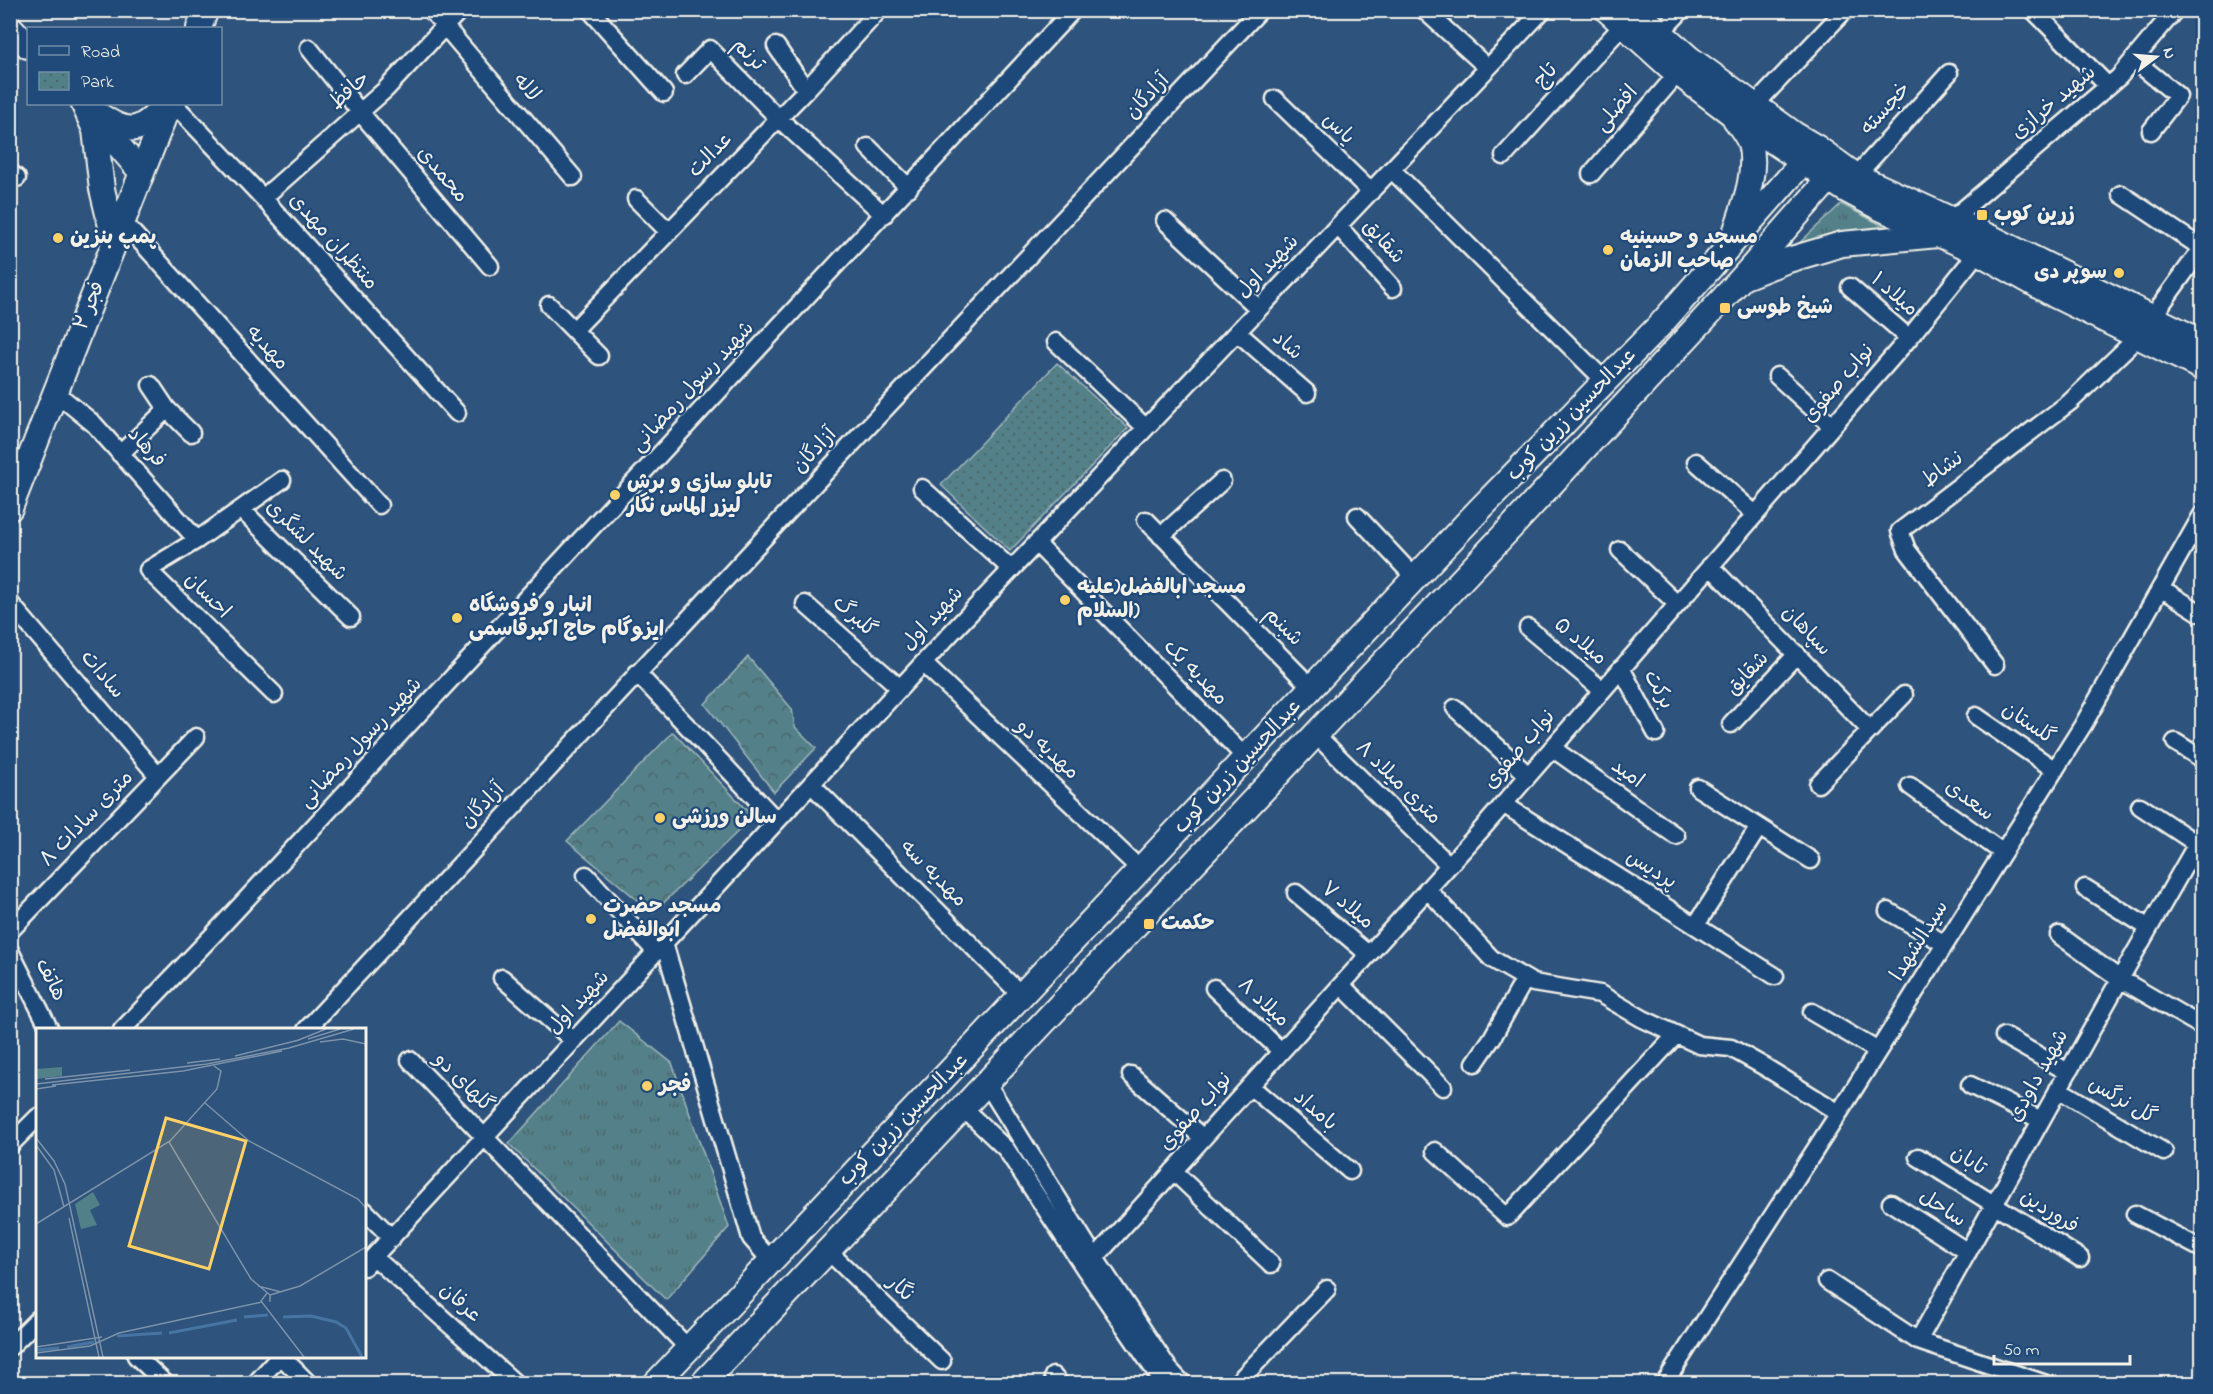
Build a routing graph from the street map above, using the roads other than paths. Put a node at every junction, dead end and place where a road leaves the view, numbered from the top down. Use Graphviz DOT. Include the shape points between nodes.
graph roads {
  1 [pos="206,10"];
  2 [pos="431,10"];
  3 [pos="460,10"];
  4 [pos="590,10"];
  5 [pos="1073,10"];
  6 [pos="1260,10"];
  7 [pos="1424,10"];
  8 [pos="1543,10"];
  9 [pos="1682,10"];
  10 [pos="1845,10"];
  11 [pos="2033,10"];
  12 [pos="2168,13"];
  13 [pos="872,14"];
  14 [pos="1621,15"];
  15 [pos="199,27"];
  16 [pos="444,27"];
  17 [pos="1660,33"];
  18 [pos="776,46"];
  19 [pos="309,48"];
  20 [pos="2134,60"];
  21 [pos="1488,68"];
  22 [pos="1678,73"];
  23 [pos="1949,73"];
  24 [pos="685,75"];
  25 [pos="2108,86"];
  26 [pos="806,90"];
  27 [pos="664,93"];
  28 [pos="1275,99"];
  29 [pos="84,105"];
  30 [pos="85,105"];
  31 [pos="86,105"];
  32 [pos="169,105"];
  33 [pos="170,105"];
  34 [pos="171,105"];
  35 [pos="1743,110"];
  36 [pos="360,112"];
  37 [pos="778,118"];
  38 [pos="2151,131"];
  39 [pos="868,147"];
  40 [pos="1810,155"];
  41 [pos="1504,156"];
  42 [pos="1392,170"];
  43 [pos="142,173"];
  44 [pos="1841,173"];
  45 [pos="1591,174"];
  46 [pos="573,177"];
  47 [pos="909,188"];
  48 [pos="1371,192"];
  49 [pos="2121,194"];
  50 [pos="263,198"];
  51 [pos="636,199"];
  52 [pos="884,215"];
  53 [pos="1165,221"];
  54 [pos="1338,226"];
  55 [pos="1946,228"];
  56 [pos="119,232"];
  57 [pos="669,232"];
  58 [pos="1731,246"];
  59 [pos="2202,248"];
  60 [pos="1978,252"];
  61 [pos="490,266"];
  62 [pos="1708,271"];
  63 [pos="1735,287"];
  64 [pos="1850,287"];
  65 [pos="1393,288"];
  66 [pos="549,305"];
  67 [pos="1259,309"];
  68 [pos="2153,316"];
  69 [pos="574,330"];
  70 [pos="1237,332"];
  71 [pos="2138,337"];
  72 [pos="1909,338"];
  73 [pos="1056,342"];
  74 [pos="2202,342"];
  75 [pos="599,356"];
  76 [pos="2202,368"];
  77 [pos="1777,376"];
  78 [pos="1605,381"];
  79 [pos="151,385"];
  80 [pos="56,392"];
  81 [pos="1307,393"];
  82 [pos="167,409"];
  83 [pos="458,413"];
  84 [pos="1832,426"];
  85 [pos="1146,428"];
  86 [pos="191,433"];
  87 [pos="120,454"];
  88 [pos="1696,462"];
  89 [pos="282,480"];
  90 [pos="1222,481"];
  91 [pos="922,488"];
  92 [pos="379,505"];
  93 [pos="10,508"];
  94 [pos="241,508"];
  95 [pos="1755,514"];
  96 [pos="2202,515"];
  97 [pos="1357,516"];
  98 [pos="1146,520"];
  99 [pos="1161,536"];
  100 [pos="197,540"];
  101 [pos="1036,543"];
  102 [pos="1620,550"];
  103 [pos="1710,566"];
  104 [pos="1011,569"];
  105 [pos="1415,578"];
  106 [pos="2161,588"];
  107 [pos="10,603"];
  108 [pos="805,604"];
  109 [pos="1677,604"];
  110 [pos="2202,614"];
  111 [pos="351,617"];
  112 [pos="1528,628"];
  113 [pos="1797,654"];
  114 [pos="923,663"];
  115 [pos="1995,665"];
  116 [pos="1621,668"];
  117 [pos="637,673"];
  118 [pos="900,688"];
  119 [pos="1312,688"];
  120 [pos="1602,690"];
  121 [pos="274,694"];
  122 [pos="1904,695"];
  123 [pos="1455,708"];
  124 [pos="1976,716"];
  125 [pos="1731,724"];
  126 [pos="1869,729"];
  127 [pos="1656,733"];
  128 [pos="1315,734"];
  129 [pos="196,737"];
  130 [pos="2175,742"];
  131 [pos="1552,748"];
  132 [pos="1246,758"];
  133 [pos="2202,759"];
  134 [pos="2055,770"];
  135 [pos="158,776"];
  136 [pos="1528,776"];
  137 [pos="812,784"];
  138 [pos="1818,784"];
  139 [pos="1910,786"];
  140 [pos="1698,788"];
  141 [pos="1503,804"];
  142 [pos="2140,806"];
  143 [pos="777,821"];
  144 [pos="1759,827"];
  145 [pos="1676,836"];
  146 [pos="2200,840"];
  147 [pos="2002,852"];
  148 [pos="1811,860"];
  149 [pos="1449,865"];
  150 [pos="1141,870"];
  151 [pos="586,875"];
  152 [pos="2085,888"];
  153 [pos="1427,889"];
  154 [pos="1296,893"];
  155 [pos="1888,911"];
  156 [pos="1696,925"];
  157 [pos="2149,928"];
  158 [pos="10,931"];
  159 [pos="2059,935"];
  160 [pos="1945,944"];
  161 [pos="660,947"];
  162 [pos="11,952"];
  163 [pos="1368,954"];
  164 [pos="1775,976"];
  165 [pos="502,978"];
  166 [pos="1525,979"];
  167 [pos="2120,979"];
  168 [pos="1341,985"];
  169 [pos="1214,988"];
  170 [pos="1022,996"];
  171 [pos="1812,1012"];
  172 [pos="2196,1023"];
  173 [pos="49,1028"];
  174 [pos="123,1028"];
  175 [pos="307,1028"];
  176 [pos="1676,1035"];
  177 [pos="2004,1036"];
  178 [pos="574,1041"];
  179 [pos="1281,1051"];
  180 [pos="1878,1051"];
  181 [pos="410,1060"];
  182 [pos="1475,1063"];
  183 [pos="2068,1072"];
  184 [pos="1131,1075"];
  185 [pos="986,1082"];
  186 [pos="1250,1086"];
  187 [pos="1970,1086"];
  188 [pos="1443,1087"];
  189 [pos="2058,1089"];
  190 [pos="962,1107"];
  191 [pos="913,1111"];
  192 [pos="1839,1113"];
  193 [pos="36,1119"];
  194 [pos="2041,1120"];
  195 [pos="485,1137"];
  196 [pos="1203,1138"];
  197 [pos="931,1140"];
  198 [pos="10,1145"];
  199 [pos="877,1149"];
  200 [pos="1435,1151"];
  201 [pos="2164,1152"];
  202 [pos="1918,1156"];
  203 [pos="1173,1171"];
  204 [pos="1350,1171"];
  205 [pos="897,1176"];
  206 [pos="1892,1203"];
  207 [pos="1994,1204"];
  208 [pos="366,1212"];
  209 [pos="2134,1214"];
  210 [pos="392,1238"];
  211 [pos="2202,1249"];
  212 [pos="827,1250"];
  213 [pos="1968,1252"];
  214 [pos="2080,1258"];
  215 [pos="771,1261"];
  216 [pos="369,1262"];
  217 [pos="1090,1263"];
  218 [pos="1271,1264"];
  219 [pos="1827,1281"];
  220 [pos="1328,1289"];
  221 [pos="36,1320"];
  222 [pos="1918,1341"];
  223 [pos="10,1347"];
  224 [pos="688,1348"];
  225 [pos="138,1358"];
  226 [pos="278,1358"];
  227 [pos="282,1358"];
  228 [pos="942,1361"];
  229 [pos="1158,1381"];
  230 [pos="166,1383"];
  231 [pos="255,1383"];
  232 [pos="309,1383"];
  233 [pos="516,1383"];
  234 [pos="654,1383"];
  235 [pos="702,1383"];
  236 [pos="1183,1383"];
  237 [pos="1236,1383"];
  238 [pos="1664,1383"];
  239 [pos="2046,1383"];
  1 -- 15 [label="main road"];
  2 -- 16 [label="street"];
  3 -- 16 [label="street, حافظ"];
  4 -- 27 [label="street"];
  5 -- 47 [label="street, شهید رسول رمضانی"];
  6 -- 117 [label="street, آزادگان"];
  7 -- 21 [label="street"];
  8 -- 21 [label="street, شهید اول"];
  9 -- 17 [label="street"];
  10 -- 35 [label="street"];
  11 -- 25 [label="street"];
  12 -- 20 [label="street, شهید خرازی"];
  13 -- 26 [label="street, عدالت"];
  14 -- 17 [label="main road"];
  14 -- 22 [label="main road"];
  14 -- 41 [label="street, تاج"];
  16 -- 36 [label="street, حافظ"];
  16 -- 46 [label="street, لاله"];
  17 -- 35 [label="main road"];
  18 -- 26 [label="street"];
  19 -- 36 [label="street, محمدی"];
  20 -- 25 [label="street, شهید خرازی"];
  20 -- 38 [label="street" via="2178,96"];
  21 -- 42 [label="street, شهید اول"];
  22 -- 35 [label="main road"];
  22 -- 45 [label="street, افضلی"];
  23 -- 44 [label="street, خجسته"];
  24 -- 37 [label="street, ترنم" via="710,49"];
  25 -- 55 [label="street, شهید خرازی"];
  26 -- 37 [label="street, عدالت"];
  28 -- 48 [label="street, یاس"];
  29 -- 56 [label="main road" via="95,130 102,189"];
  30 -- 43 [label="main road"];
  31 -- 32 [label="main road" via="117,125 132,129"];
  33 -- 43 [label="main road, فجر ۲"];
  34 -- 50 [label="street, منتظران مهدی"];
  35 -- 40 [label="main road" via="1794,134"];
  35 -- 58 [label="main road" via="1752,168"];
  36 -- 50 [label="street, حافظ"];
  36 -- 61 [label="street, محمدی"];
  37 -- 52 [label="street"];
  37 -- 57 [label="street, عدالت"];
  39 -- 47 [label="street"];
  40 -- 44 [label="main road"];
  40 -- 58 [label="main road, عبدالحسین زرین کوب"];
  42 -- 48 [label="street, شهید اول"];
  42 -- 78 [label="street"];
  43 -- 56 [label="main road, فجر ۲"];
  44 -- 55 [label="main road" via="1878,207"];
  44 -- 63 [label="main road, عبدالحسین زرین کوب"];
  47 -- 52 [label="street, شهید رسول رمضانی"];
  48 -- 54 [label="street, شهید اول"];
  49 -- 59 [label="street"];
  50 -- 83 [label="street, منتظران مهدی"];
  51 -- 57 [label="street"];
  52 -- 174 [label="street, شهید رسول رمضانی"];
  53 -- 67 [label="street"];
  54 -- 65 [label="street, شقایق"];
  54 -- 67 [label="street, شهید اول"];
  55 -- 60 [label="main road"];
  55 -- 63 [label="main road" via="1842,244 1785,261"];
  55 -- 68 [label="main road" via="1996,240"];
  56 -- 80 [label="main road, فجر ۲"];
  56 -- 92 [label="street, مهدیه"];
  57 -- 69 [label="street, عدالت"];
  58 -- 62 [label="main road, عبدالحسین زرین کوب"];
  59 -- 68 [label="street"];
  60 -- 71 [label="main road"];
  60 -- 72 [label="street, نواب صفوی"];
  62 -- 63 [label="main road" via="1722,274"];
  62 -- 78 [label="main road, عبدالحسین زرین کوب"];
  63 -- 128 [label="main road, عبدالحسین زرین کوب"];
  64 -- 72 [label="street, میلاد ۱"];
  66 -- 69 [label="street"];
  67 -- 70 [label="street, شهید اول"];
  68 -- 74 [label="main road"];
  69 -- 75 [label="street"];
  70 -- 81 [label="street, شاد"];
  70 -- 85 [label="street, شهید اول"];
  71 -- 76 [label="main road"];
  71 -- 115 [label="street, نشاط" via="2070,402 1900,531 1907,550"];
  72 -- 84 [label="street, نواب صفوی"];
  73 -- 85 [label="street"];
  77 -- 84 [label="street"];
  78 -- 105 [label="main road, عبدالحسین زرین کوب"];
  79 -- 82 [label="street"];
  80 -- 87 [label="street, فرهاد" via="94,424"];
  80 -- 93 [label="main road, فجر ۲"];
  82 -- 86 [label="street"];
  82 -- 87 [label="street"];
  84 -- 95 [label="street, نواب صفوی"];
  85 -- 101 [label="street, شهید اول"];
  87 -- 100 [label="street, فرهاد"];
  88 -- 95 [label="street"];
  89 -- 94 [label="street"];
  90 -- 99 [label="street"];
  91 -- 104 [label="street"];
  94 -- 100 [label="street, شهید لشگری"];
  94 -- 111 [label="street, شهید لشگری"];
  95 -- 103 [label="street, نواب صفوی"];
  96 -- 106 [label="street, سیدالشهدا"];
  97 -- 105 [label="street"];
  98 -- 99 [label="street, شبنم"];
  99 -- 119 [label="street, شبنم"];
  100 -- 121 [label="street, احسان" via="148,570"];
  101 -- 104 [label="street, شهید اول"];
  101 -- 132 [label="street, مهدیه یک"];
  102 -- 109 [label="street"];
  103 -- 109 [label="street, نواب صفوی"];
  103 -- 113 [label="street, سپاهان"];
  104 -- 114 [label="street, شهید اول"];
  105 -- 119 [label="main road, عبدالحسین زرین کوب"];
  106 -- 110 [label="street"];
  106 -- 134 [label="street, سیدالشهدا"];
  107 -- 135 [label="street, سادات"];
  108 -- 118 [label="street, گلبرگ"];
  109 -- 116 [label="street, نواب صفوی"];
  112 -- 120 [label="street, میلاد ۵"];
  113 -- 125 [label="street, شقایق"];
  113 -- 126 [label="street, سپاهان"];
  114 -- 118 [label="street, شهید اول"];
  114 -- 150 [label="street, مهدیه دو"];
  116 -- 120 [label="street, نواب صفوی"];
  116 -- 127 [label="street, برکت"];
  117 -- 143 [label="street"];
  117 -- 175 [label="street, آزادگان"];
  118 -- 137 [label="street, شهید اول"];
  119 -- 132 [label="main road, عبدالحسین زرین کوب"];
  120 -- 131 [label="street, نواب صفوی"];
  122 -- 126 [label="street"];
  123 -- 136 [label="street"];
  124 -- 134 [label="street, گلستان"];
  126 -- 138 [label="street"];
  128 -- 149 [label="street, ۸ متری میلاد"];
  128 -- 185 [label="main road, عبدالحسین زرین کوب"];
  129 -- 135 [label="street, ۸ متری سادات"];
  130 -- 133 [label="street"];
  131 -- 136 [label="street, نواب صفوی"];
  131 -- 145 [label="street, امید"];
  132 -- 150 [label="main road, عبدالحسین زرین کوب"];
  134 -- 147 [label="street, سیدالشهدا"];
  135 -- 158 [label="street, ۸ متری سادات"];
  136 -- 141 [label="street, نواب صفوی"];
  137 -- 143 [label="street, شهید اول"];
  137 -- 170 [label="street, مهدیه سه"];
  139 -- 147 [label="street, سعدی"];
  140 -- 144 [label="street"];
  141 -- 149 [label="street, نواب صفوی"];
  141 -- 156 [label="street, پردیس"];
  142 -- 146 [label="street"];
  143 -- 161 [label="street, شهید اول"];
  144 -- 148 [label="street"];
  144 -- 156 [label="street"];
  146 -- 157 [label="street, شهید داودی"];
  147 -- 160 [label="street, سیدالشهدا"];
  149 -- 153 [label="street, نواب صفوی"];
  150 -- 170 [label="main road, عبدالحسین زرین کوب"];
  151 -- 161 [label="street"];
  152 -- 157 [label="street"];
  153 -- 163 [label="street, نواب صفوی"];
  153 -- 166 [label="street" via="1492,959"];
  154 -- 163 [label="street, میلاد ۷"];
  155 -- 160 [label="street"];
  156 -- 164 [label="street, پردیس"];
  157 -- 167 [label="street, شهید داودی"];
  159 -- 167 [label="street"];
  160 -- 180 [label="street, سیدالشهدا"];
  161 -- 178 [label="street, شهید اول"];
  161 -- 215 [label="street" via="752,1238"];
  162 -- 173 [label="street, هاتف"];
  163 -- 168 [label="street, نواب صفوی"];
  165 -- 178 [label="street"];
  166 -- 176 [label="street" via="1600,994"];
  166 -- 182 [label="street"];
  167 -- 172 [label="street"];
  167 -- 183 [label="street, شهید داودی"];
  168 -- 179 [label="street, نواب صفوی"];
  168 -- 188 [label="street"];
  169 -- 179 [label="street, میلاد ۸"];
  170 -- 191 [label="main road, عبدالحسین زرین کوب"];
  171 -- 180 [label="street"];
  176 -- 192 [label="street" via="1699,1045 1731,1048"];
  176 -- 200 [label="street" via="1507,1217"];
  177 -- 183 [label="street"];
  178 -- 195 [label="street, شهید اول"];
  179 -- 186 [label="street, نواب صفوی"];
  180 -- 192 [label="street, سیدالشهدا"];
  181 -- 195 [label="street, گلهای دو"];
  183 -- 189 [label="street, شهید داودی"];
  184 -- 196 [label="street"];
  185 -- 190 [label="main road, عبدالحسین زرین کوب"];
  185 -- 217 [label="street"];
  186 -- 196 [label="street, نواب صفوی"];
  186 -- 204 [label="street, بامداد"];
  187 -- 194 [label="street"];
  189 -- 194 [label="street, شهید داودی"];
  189 -- 201 [label="street, گل نرگس"];
  190 -- 197 [label="main road, عبدالحسین زرین کوب"];
  190 -- 217 [label="street" via="1006,1149"];
  191 -- 197 [label="main road" via="911,1130 915,1139"];
  191 -- 199 [label="main road, عبدالحسین زرین کوب"];
  192 -- 238 [label="street, سیدالشهدا"];
  193 -- 198 [label="street"];
  194 -- 207 [label="street, شهید داودی"];
  195 -- 210 [label="street, شهید اول"];
  195 -- 224 [label="street, گلهای دو"];
  196 -- 203 [label="street, نواب صفوی"];
  197 -- 205 [label="main road, عبدالحسین زرین کوب"];
  199 -- 205 [label="main road" via="894,1153 899,1166"];
  199 -- 215 [label="main road, عبدالحسین زرین کوب"];
  202 -- 207 [label="street, تابان"];
  203 -- 217 [label="street, نواب صفوی"];
  203 -- 218 [label="street"];
  205 -- 212 [label="main road, عبدالحسین زرین کوب"];
  206 -- 213 [label="street, ساحل"];
  207 -- 213 [label="street, شهید داودی"];
  207 -- 214 [label="street, فروردین"];
  208 -- 210 [label="street"];
  209 -- 211 [label="street"];
  210 -- 216 [label="street, شهید اول"];
  212 -- 228 [label="street, نگار"];
  212 -- 235 [label="main road, عبدالحسین زرین کوب"];
  213 -- 222 [label="street, شهید داودی"];
  215 -- 224 [label="main road, عبدالحسین زرین کوب"];
  216 -- 233 [label="street, عرفان"];
  217 -- 229 [label="street"];
  217 -- 236 [label="street"];
  219 -- 222 [label="street"];
  220 -- 237 [label="street"];
  221 -- 223 [label="street"];
  222 -- 239 [label="street"];
  224 -- 234 [label="main road, عبدالحسین زرین کوب"];
  225 -- 230 [label="street"];
  226 -- 231 [label="street"];
  227 -- 232 [label="street"];
}
